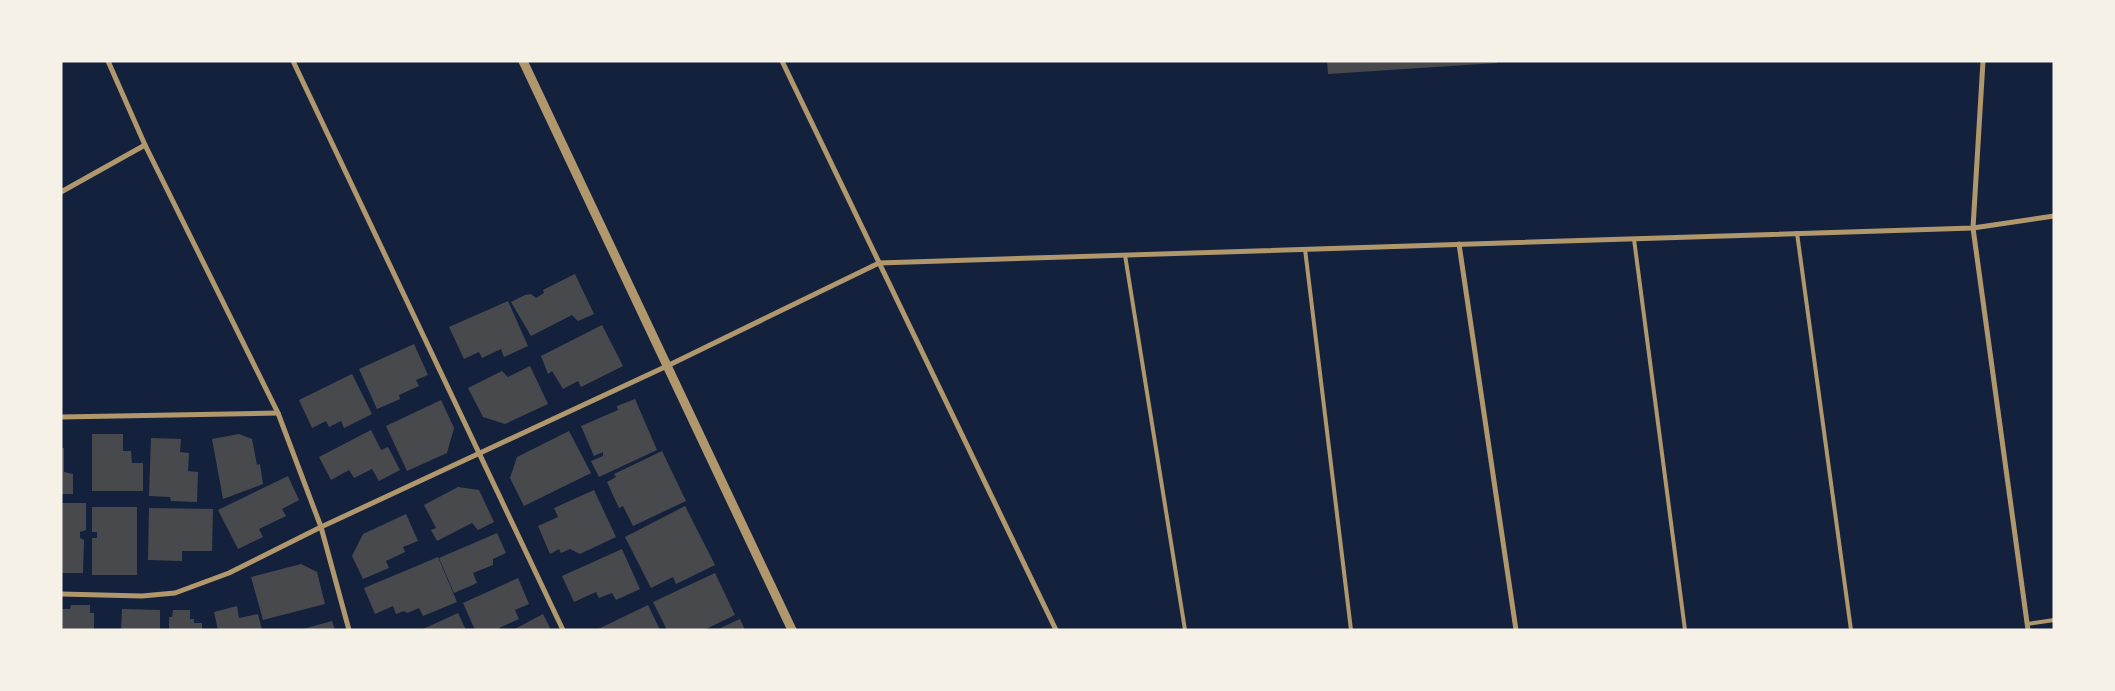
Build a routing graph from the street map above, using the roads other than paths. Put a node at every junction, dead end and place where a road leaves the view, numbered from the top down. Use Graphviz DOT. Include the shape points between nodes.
graph roads {
  1 [pos="108,61"];
  2 [pos="293,61"];
  3 [pos="523,61"];
  4 [pos="782,61"];
  5 [pos="1984,61"];
  6 [pos="145,145"];
  7 [pos="61,192"];
  8 [pos="2054,216"];
  9 [pos="1974,228"];
  10 [pos="1797,233"];
  11 [pos="1634,239"];
  12 [pos="1459,244"];
  13 [pos="1305,249"];
  14 [pos="1125,255"];
  15 [pos="879,263"];
  16 [pos="667,366"];
  17 [pos="278,413"];
  18 [pos="61,417"];
  19 [pos="480,454"];
  20 [pos="321,527"];
  21 [pos="61,594"];
  22 [pos="2054,620"];
  23 [pos="2028,627"];
  24 [pos="349,630"];
  25 [pos="563,630"];
  26 [pos="792,630"];
  27 [pos="1056,630"];
  28 [pos="1185,630"];
  29 [pos="1351,630"];
  30 [pos="1516,630"];
  31 [pos="1685,630"];
  32 [pos="1850,630"];
  1 -- 6 [label="street"];
  2 -- 19 [label="street"];
  3 -- 16 [label="street"];
  4 -- 15 [label="street"];
  5 -- 9 [label="street"];
  6 -- 7 [label="street"];
  6 -- 17 [label="street"];
  8 -- 9 [label="street"];
  9 -- 10 [label="street"];
  9 -- 23 [label="street"];
  10 -- 11 [label="street"];
  10 -- 32 [label="lane"];
  11 -- 12 [label="street"];
  11 -- 31 [label="lane"];
  12 -- 13 [label="street"];
  12 -- 30 [label="street"];
  13 -- 14 [label="street"];
  13 -- 29 [label="lane"];
  14 -- 15 [label="street"];
  14 -- 28 [label="lane"];
  15 -- 16 [label="street"];
  15 -- 27 [label="street"];
  16 -- 19 [label="street"];
  16 -- 26 [label="street"];
  17 -- 18 [label="street"];
  17 -- 20 [label="street"];
  19 -- 20 [label="street"];
  19 -- 25 [label="street"];
  20 -- 21 [label="street" via="230,573 175,592 142,596"];
  20 -- 24 [label="street"];
  22 -- 23 [label="lane"];
}
